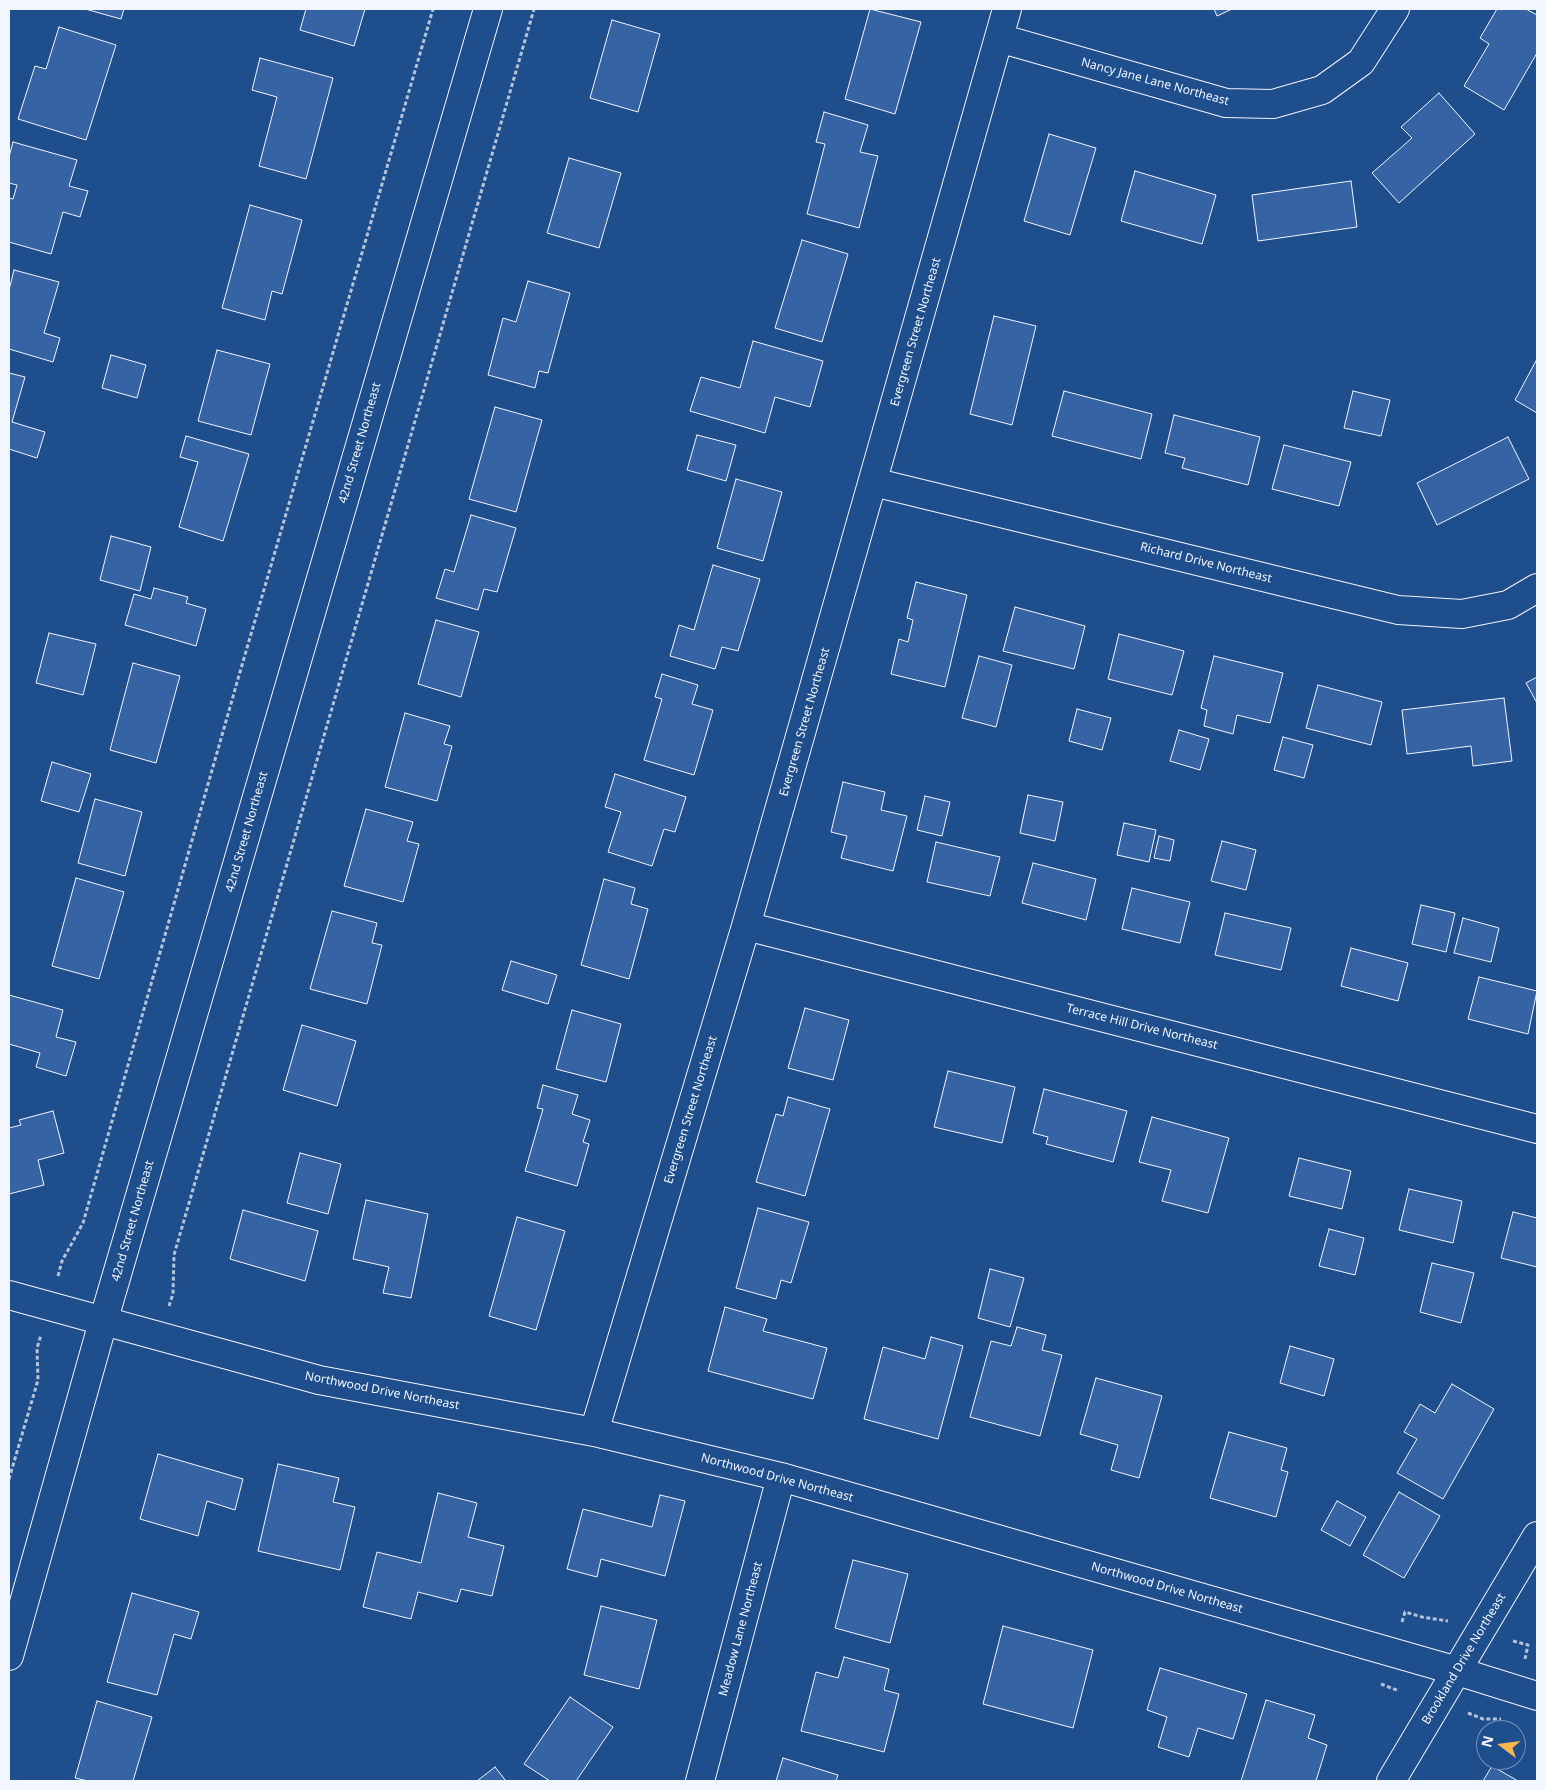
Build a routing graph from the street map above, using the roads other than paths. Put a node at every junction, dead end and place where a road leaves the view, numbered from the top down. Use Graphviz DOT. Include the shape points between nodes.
graph roads {
  1 [pos="488,9"];
  2 [pos="1007,9"];
  3 [pos="1395,9"];
  4 [pos="999,38"];
  5 [pos="873,482"];
  6 [pos="1537,588"];
  7 [pos="746,926"];
  8 [pos="1537,1129"];
  9 [pos="9,1295"];
  10 [pos="104,1322"];
  11 [pos="594,1432"];
  12 [pos="781,1478"];
  13 [pos="1537,1536"];
  14 [pos="9,1656"];
  15 [pos="1457,1671"];
  16 [pos="1537,1696"];
  17 [pos="700,1781"];
  18 [pos="1391,1781"];
  1 -- 10 [label="street, 42nd Street Northeast"];
  2 -- 4 [label="street, Evergreen Street Northeast"];
  3 -- 4 [label="street, Nancy Jane Lane Northeast" via="1361,62 1322,90 1273,104 1226,103"];
  4 -- 5 [label="street, Evergreen Street Northeast"];
  5 -- 6 [label="street, Richard Drive Northeast" via="1398,610 1462,614 1508,605"];
  5 -- 7 [label="street, Evergreen Street Northeast"];
  7 -- 8 [label="street, Terrace Hill Drive Northeast"];
  7 -- 11 [label="street, Evergreen Street Northeast"];
  9 -- 10 [label="street, Northwood Drive Northeast"];
  10 -- 11 [label="street, Northwood Drive Northeast" via="319,1380"];
  10 -- 14 [label="street, 42nd Street Northeast"];
  11 -- 12 [label="street, Northwood Drive Northeast"];
  12 -- 15 [label="street, Northwood Drive Northeast"];
  12 -- 17 [label="street, Meadow Lane Northeast"];
  13 -- 15 [label="street, Brookland Drive Northeast"];
  15 -- 16 [label="street, Northwood Drive Northeast"];
  15 -- 18 [label="street, Brookland Drive Northeast"];
}
